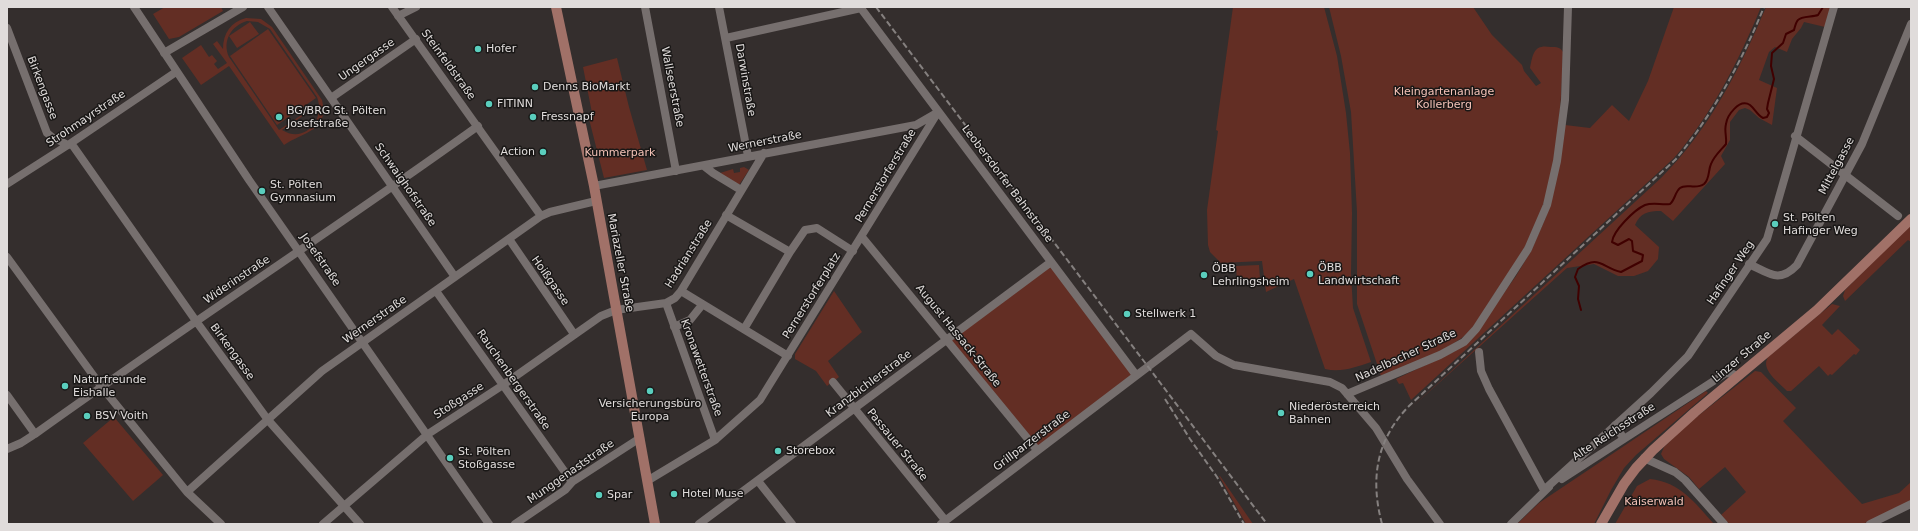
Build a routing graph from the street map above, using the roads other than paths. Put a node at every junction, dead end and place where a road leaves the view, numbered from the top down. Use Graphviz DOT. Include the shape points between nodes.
graph roads {
  1 [pos="134,7"];
  2 [pos="243,7"];
  3 [pos="268,7"];
  4 [pos="392,7"];
  5 [pos="416,7"];
  6 [pos="556,7"];
  7 [pos="645,7"];
  8 [pos="719,7"];
  9 [pos="1568,7"];
  10 [pos="1834,7"];
  11 [pos="860,8"];
  12 [pos="398,16"];
  13 [pos="1911,24"];
  14 [pos="7,28"];
  15 [pos="726,38"];
  16 [pos="416,40"];
  17 [pos="164,53"];
  18 [pos="176,72"];
  19 [pos="331,98"];
  20 [pos="938,112"];
  21 [pos="478,126"];
  22 [pos="1795,136"];
  23 [pos="69,144"];
  24 [pos="764,153"];
  25 [pos="748,156"];
  26 [pos="704,166"];
  27 [pos="676,171"];
  28 [pos="1846,174"];
  29 [pos="7,184"];
  30 [pos="594,186"];
  31 [pos="393,188"];
  32 [pos="741,190"];
  33 [pos="596,201"];
  34 [pos="726,215"];
  35 [pos="541,216"];
  36 [pos="1898,216"];
  37 [pos="1911,219"];
  38 [pos="862,236"];
  39 [pos="509,240"];
  40 [pos="300,250"];
  41 [pos="853,251"];
  42 [pos="790,252"];
  43 [pos="7,257"];
  44 [pos="1051,262"];
  45 [pos="1749,264"];
  46 [pos="456,277"];
  47 [pos="436,291"];
  48 [pos="681,291"];
  49 [pos="666,303"];
  50 [pos="702,305"];
  51 [pos="616,310"];
  52 [pos="196,321"];
  53 [pos="674,327"];
  54 [pos="744,329"];
  55 [pos="574,334"];
  56 [pos="947,339"];
  57 [pos="363,342"];
  58 [pos="1479,352"];
  59 [pos="788,356"];
  60 [pos="1136,375"];
  61 [pos="1737,377"];
  62 [pos="833,382"];
  63 [pos="503,385"];
  64 [pos="101,386"];
  65 [pos="1347,394"];
  66 [pos="7,395"];
  67 [pos="854,409"];
  68 [pos="268,420"];
  69 [pos="1615,425"];
  70 [pos="35,434"];
  71 [pos="428,434"];
  72 [pos="640,438"];
  73 [pos="715,440"];
  74 [pos="1624,440"];
  75 [pos="7,449"];
  76 [pos="1037,450"];
  77 [pos="1644,458"];
  78 [pos="758,481"];
  79 [pos="572,482"];
  80 [pos="647,482"];
  81 [pos="1544,490"];
  82 [pos="187,492"];
  83 [pos="1911,504"];
  84 [pos="344,506"];
  85 [pos="943,522"];
  86 [pos="221,524"];
  87 [pos="322,524"];
  88 [pos="360,524"];
  89 [pos="489,524"];
  90 [pos="515,524"];
  91 [pos="655,524"];
  92 [pos="699,524"];
  93 [pos="792,524"];
  94 [pos="1440,524"];
  95 [pos="1511,524"];
  96 [pos="1600,524"];
  97 [pos="1724,524"];
  98 [pos="1870,524"];
  1 -- 17 [label="street, Josefstraße"];
  2 -- 17 [label="street"];
  3 -- 19 [label="street, Schwaighofstraße"];
  4 -- 12 [label="street, Steinfeldstraße"];
  5 -- 12 [label="street"];
  6 -- 30 [label="main road, Mariazeller Straße"];
  7 -- 27 [label="street, Wallseerstraße"];
  8 -- 15 [label="street, Darwinstraße"];
  9 -- 65 [label="street, Nadelbacher Straße" via="1564,113 1554,176 1534,239 1476,329 1464,342"];
  10 -- 22 [label="street, Hafinger Weg"];
  11 -- 15 [label="street"];
  11 -- 20 [label="street, Leobersdorfer Bahnstraße"];
  12 -- 16 [label="street, Steinfeldstraße"];
  13 -- 28 [label="street, Mittelgasse" via="1865,137"];
  14 -- 23 [label="street, Birkengasse" via="47,133 52,138"];
  15 -- 25 [label="street, Darwinstraße"];
  16 -- 19 [label="street, Ungergasse"];
  16 -- 21 [label="street, Steinfeldstraße"];
  17 -- 18 [label="street, Josefstraße"];
  18 -- 23 [label="street, Strohmayrstraße"];
  18 -- 40 [label="street, Josefstraße"];
  19 -- 31 [label="street, Schwaighofstraße"];
  20 -- 24 [label="street, Wernerstraße" via="916,125"];
  20 -- 38 [label="street, Pernerstorferstraße"];
  20 -- 44 [label="street, Leobersdorfer Bahnstraße"];
  21 -- 31 [label="street, Widerinstraße"];
  21 -- 35 [label="street, Steinfeldstraße"];
  22 -- 28 [label="street"];
  22 -- 45 [label="street, Hafinger Weg" via="1767,239"];
  23 -- 29 [label="street, Strohmayrstraße"];
  23 -- 52 [label="street, Birkengasse"];
  24 -- 25 [label="street, Wernerstraße"];
  24 -- 32 [label="street, Hadrianstraße"];
  25 -- 26 [label="street, Wernerstraße"];
  26 -- 27 [label="street, Wernerstraße"];
  26 -- 32 [label="street"];
  27 -- 30 [label="street, Wernerstraße"];
  28 -- 36 [label="street"];
  28 -- 45 [label="street, Mittelgasse" via="1797,265 1790,272 1782,276 1773,275"];
  30 -- 33 [label="main road, Mariazeller Straße"];
  31 -- 40 [label="street, Widerinstraße"];
  31 -- 46 [label="street, Schwaighofstraße"];
  32 -- 34 [label="street, Hadrianstraße"];
  33 -- 35 [label="street, Wernerstraße"];
  33 -- 51 [label="main road, Mariazeller Straße"];
  34 -- 42 [label="street"];
  34 -- 48 [label="street, Hadrianstraße"];
  35 -- 39 [label="street, Wernerstraße"];
  37 -- 61 [label="main road, Linzer Straße" via="1828,300"];
  38 -- 41 [label="street, Pernerstorferstraße"];
  38 -- 56 [label="street, August Hassack-Straße"];
  39 -- 46 [label="street, Wernerstraße"];
  39 -- 55 [label="street, Hoißgasse"];
  40 -- 52 [label="street, Widerinstraße"];
  40 -- 57 [label="street, Josefstraße"];
  41 -- 42 [label="street, Pernerstorferplatz" via="817,228 810,228 805,230"];
  41 -- 59 [label="street, Pernerstorferplatz"];
  42 -- 54 [label="street, Pernerstorferplatz"];
  43 -- 64 [label="street"];
  44 -- 56 [label="street, Kranzbichlerstraße"];
  44 -- 60 [label="street, Leobersdorfer Bahnstraße"];
  45 -- 69 [label="street, Hafinger Weg" via="1688,356"];
  46 -- 47 [label="street, Wernerstraße"];
  47 -- 57 [label="street, Wernerstraße"];
  47 -- 63 [label="street, Rauchenbergerstraße"];
  48 -- 49 [label="street, Hadrianstraße"];
  48 -- 50 [label="street"];
  49 -- 51 [label="street, Hadrianstraße"];
  49 -- 53 [label="street, Kronawetterstraße"];
  50 -- 53 [label="street" via="690,320"];
  50 -- 54 [label="street"];
  51 -- 55 [label="street, Stoßgasse" via="601,316"];
  51 -- 72 [label="main road, Mariazeller Straße"];
  52 -- 64 [label="street, Widerinstraße"];
  52 -- 68 [label="street, Birkengasse"];
  53 -- 73 [label="street, Kronawetterstraße"];
  54 -- 59 [label="street"];
  55 -- 63 [label="street, Stoßgasse"];
  56 -- 67 [label="street, Kranzbichlerstraße"];
  56 -- 76 [label="street, August Hassack-Straße"];
  57 -- 68 [label="street, Wernerstraße" via="322,370"];
  57 -- 71 [label="street, Josefstraße"];
  58 -- 81 [label="street" via="1481,371 1489,389"];
  59 -- 73 [label="street" via="754,407"];
  60 -- 65 [label="street, Grillparzerstraße" via="1191,334 1216,356 1234,365 1330,382 1342,388"];
  60 -- 76 [label="street, Grillparzerstraße"];
  61 -- 74 [label="street, Alte Reichsstraße" via="1726,373"];
  61 -- 77 [label="main road, Linzer Straße"];
  62 -- 67 [label="street, Passauer Straße"];
  63 -- 71 [label="street, Stoßgasse"];
  63 -- 79 [label="street, Rauchenbergerstraße"];
  64 -- 70 [label="street, Widerinstraße"];
  64 -- 82 [label="street"];
  65 -- 94 [label="street" via="1385,440 1408,479"];
  66 -- 70 [label="street"];
  67 -- 78 [label="street, Kranzbichlerstraße"];
  67 -- 85 [label="street, Passauer Straße"];
  68 -- 82 [label="street, Wernerstraße"];
  68 -- 84 [label="street, Birkengasse"];
  69 -- 74 [label="street"];
  69 -- 81 [label="street, Hafinger Weg"];
  70 -- 75 [label="street, Widerinstraße"];
  71 -- 84 [label="street, Stoßgasse"];
  71 -- 89 [label="street, Josefstraße"];
  72 -- 79 [label="street, Munggenaststraße"];
  72 -- 80 [label="main road, Mariazeller Straße"];
  73 -- 80 [label="street"];
  74 -- 81 [label="street, Alte Reichsstraße"];
  76 -- 85 [label="street, Grillparzerstraße"];
  77 -- 96 [label="main road, Linzer Straße" via="1624,484"];
  77 -- 97 [label="street" via="1675,472"];
  78 -- 92 [label="street, Kranzbichlerstraße"];
  78 -- 93 [label="street"];
  79 -- 90 [label="street, Munggenaststraße" via="565,490"];
  80 -- 91 [label="main road, Mariazeller Straße"];
  81 -- 95 [label="street, Alte Reichsstraße"];
  82 -- 86 [label="street"];
  83 -- 98 [label="street"];
  84 -- 87 [label="street, Stoßgasse"];
  84 -- 88 [label="street, Birkengasse"];
}
